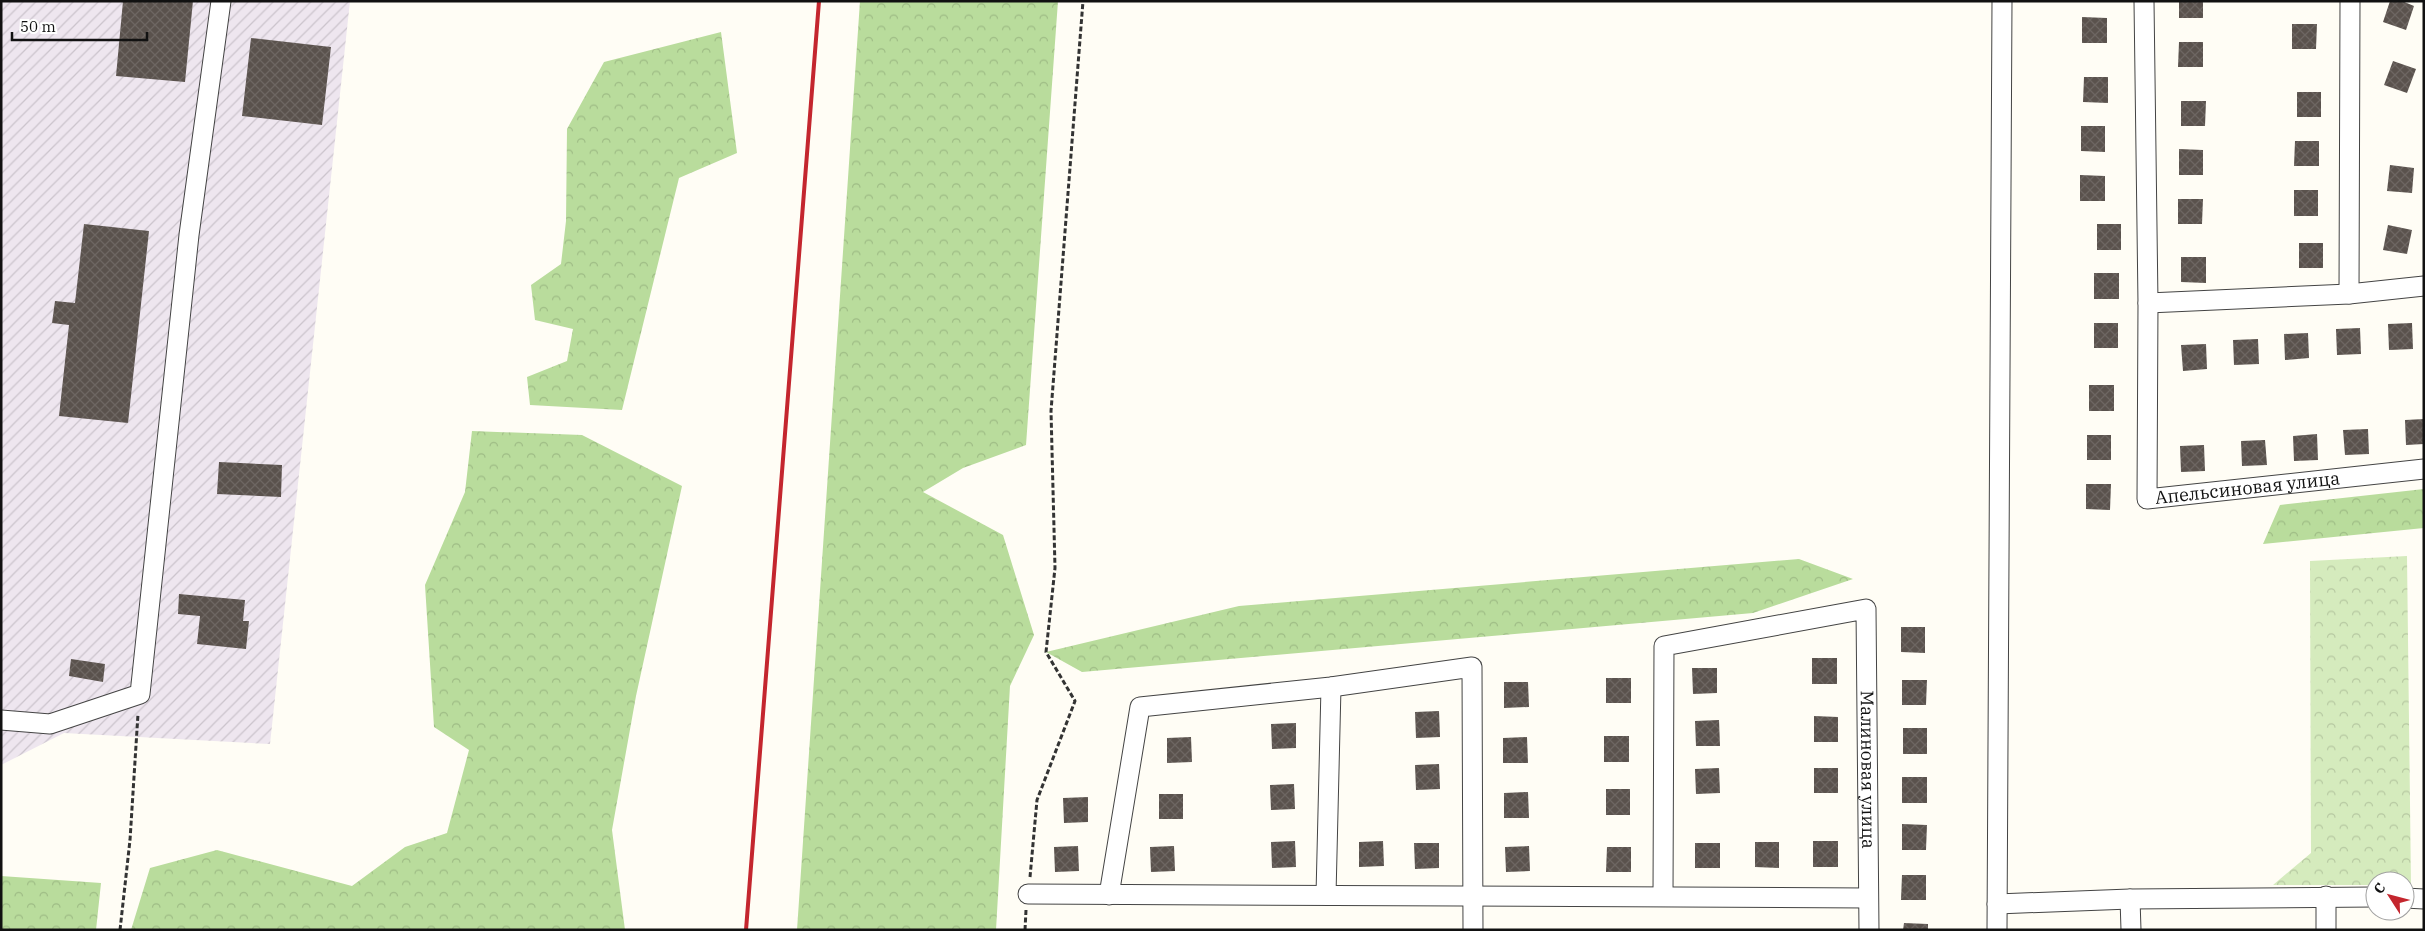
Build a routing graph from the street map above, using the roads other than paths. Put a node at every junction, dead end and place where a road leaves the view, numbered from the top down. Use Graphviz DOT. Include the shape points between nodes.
graph roads {
  1 [pos="221,1"];
  2 [pos="2002,1"];
  3 [pos="2144,1"];
  4 [pos="2350,1"];
  5 [pos="2424,286"];
  6 [pos="2349,294"];
  7 [pos="2148,303"];
  8 [pos="2424,469"];
  9 [pos="1331,687"];
  10 [pos="1,720"];
  11 [pos="1028,894"];
  12 [pos="1109,895"];
  13 [pos="1326,895"];
  14 [pos="1472,896"];
  15 [pos="1663,896"];
  16 [pos="2326,896"];
  17 [pos="2365,897"];
  18 [pos="1868,898"];
  19 [pos="2130,899"];
  20 [pos="1997,904"];
  21 [pos="1473,930"];
  22 [pos="1869,930"];
  23 [pos="1997,930"];
  24 [pos="2131,930"];
  25 [pos="2326,930"];
  1 -- 10 [label="street" via="189,235 140,694 50,724"];
  2 -- 20 [label="street"];
  3 -- 7 [label="street, Апельсиновая улица"];
  4 -- 6 [label="street"];
  5 -- 6 [label="street"];
  6 -- 7 [label="street"];
  7 -- 8 [label="street, Апельсиновая улица" via="2147,499"];
  9 -- 12 [label="street" via="1140,707"];
  9 -- 13 [label="street"];
  9 -- 14 [label="street" via="1472,667"];
  11 -- 12 [label="street"];
  12 -- 13 [label="street"];
  13 -- 14 [label="street"];
  14 -- 15 [label="street"];
  14 -- 21 [label="street"];
  15 -- 18 [label="street"];
  15 -- 18 [label="street, Малиновая улица" via="1664,646 1866,609"];
  16 -- 17 [label="street"];
  16 -- 19 [label="street"];
  16 -- 25 [label="street"];
  18 -- 22 [label="street, Малиновая улица"];
  19 -- 20 [label="street"];
  19 -- 24 [label="street"];
  20 -- 23 [label="street"];
}
